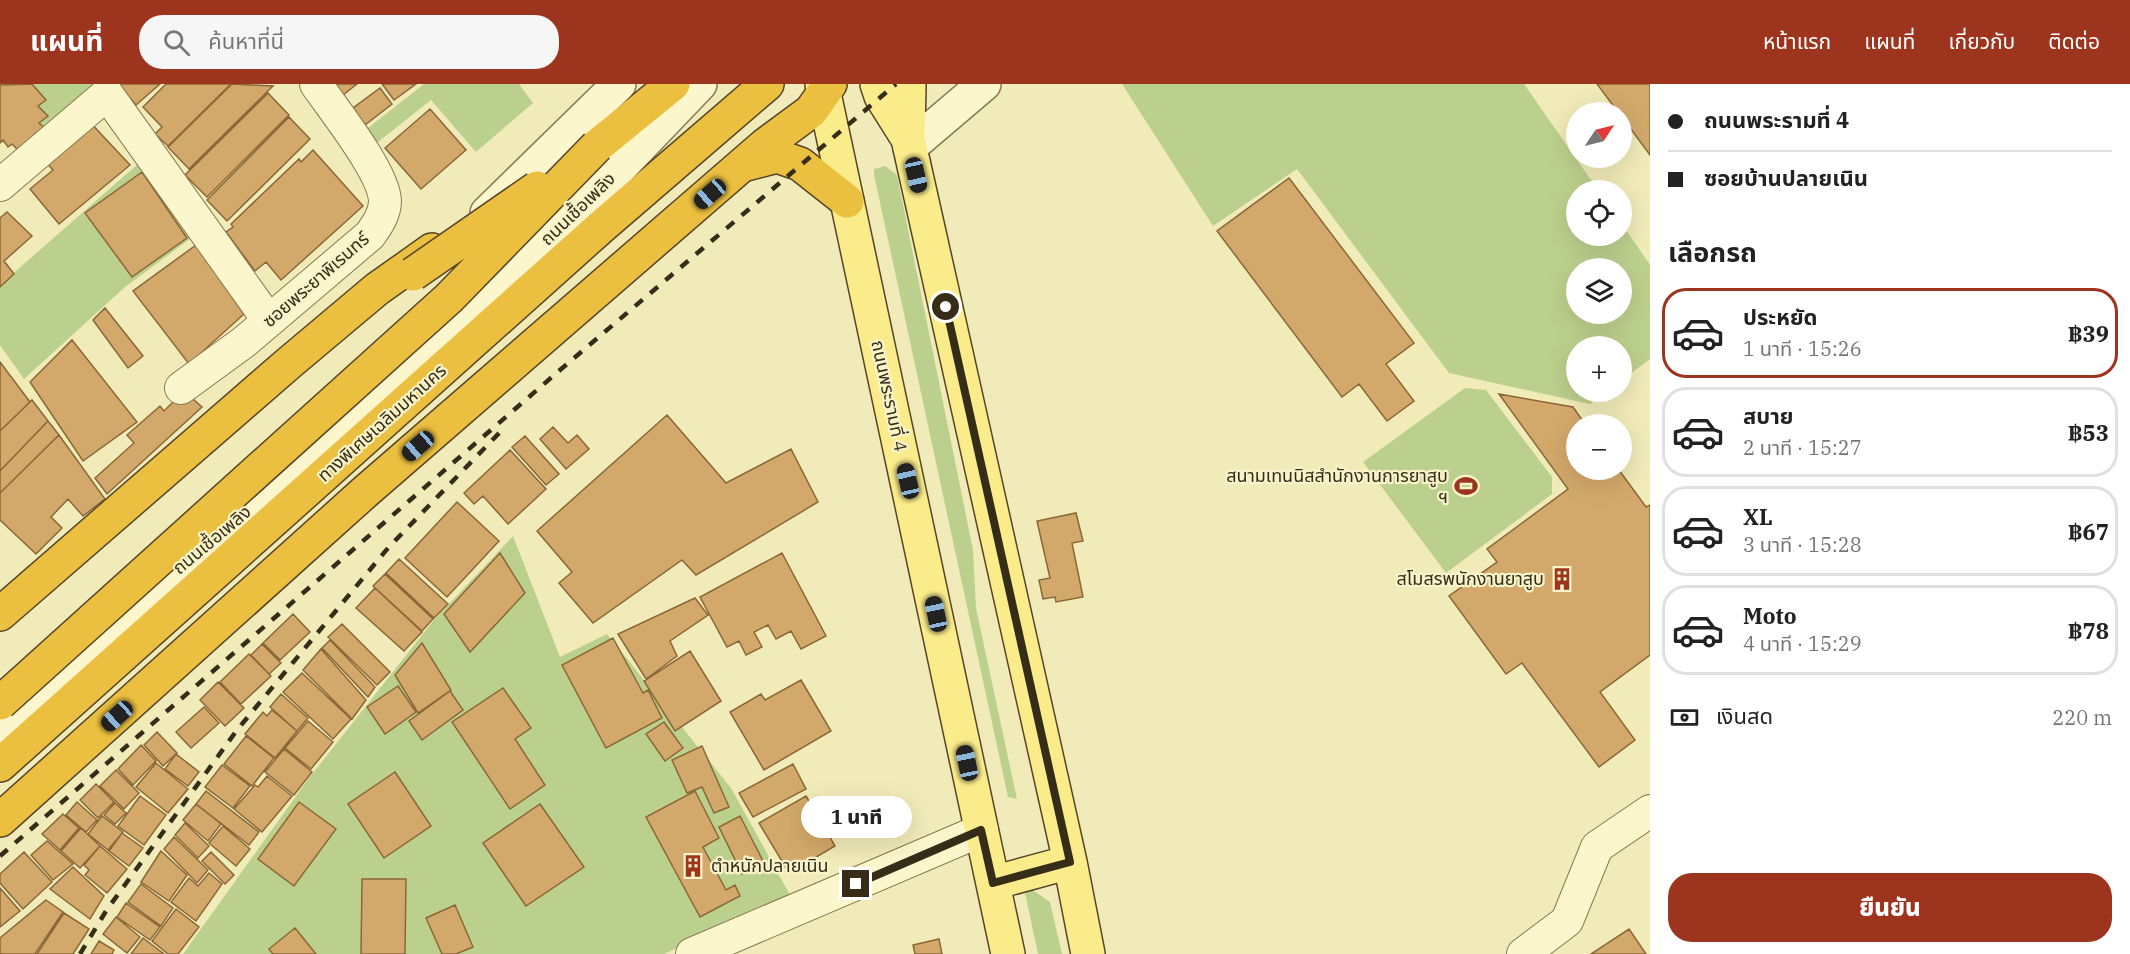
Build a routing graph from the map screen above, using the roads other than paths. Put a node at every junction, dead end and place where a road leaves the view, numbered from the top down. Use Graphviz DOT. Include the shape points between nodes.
graph roads {
  1 [pos="316,84"];
  2 [pos="619,84"];
  3 [pos="673,84"];
  4 [pos="700,84"];
  5 [pos="767,84"];
  6 [pos="787,84"];
  7 [pos="877,84"];
  8 [pos="909,84"];
  9 [pos="984,84"];
  10 [pos="825,87"];
  11 [pos="909,143"];
  12 [pos="597,146"];
  13 [pos="753,155"];
  14 [pos="0,185"];
  15 [pos="847,201"];
  16 [pos="487,213"];
  17 [pos="269,321"];
  18 [pos="427,356"];
  19 [pos="181,388"];
  20 [pos="0,614"];
  21 [pos="0,640"];
  22 [pos="0,703"];
  23 [pos="0,727"];
  24 [pos="0,765"];
  25 [pos="1650,811"];
  26 [pos="0,820"];
  27 [pos="981,830"];
  28 [pos="1070,862"];
  29 [pos="993,883"];
  30 [pos="692,954"];
  31 [pos="1008,954"];
  32 [pos="1088,954"];
  33 [pos="1523,954"];
  1 -- 17 [label="street, ซอยพระยาพิเรนทร์" via="374,170 385,200 381,219 370,235"];
  2 -- 16 [label="street, ถนนเชื้อเพลิง"];
  3 -- 12 [label="highway"];
  4 -- 18 [label="street, ถนนเชื้อเพลิง" via="608,180"];
  5 -- 24 [label="highway, ทางพิเศษเฉลิมมหานคร" via="601,227"];
  6 -- 13 [label="highway" via="784,111"];
  7 -- 11 [label="main road"];
  8 -- 11 [label="main road"];
  9 -- 11 [label="street"];
  10 -- 13 [label="highway" via="811,111"];
  10 -- 15 [label="main road, ถนนพระรามที่ 4"];
  11 -- 28 [label="main road"];
  12 -- 21 [label="highway, bridge" via="413,274 294,374"];
  12 -- 22 [label="highway, bridge" via="450,298"];
  13 -- 15 [label="highway" via="777,156 800,164"];
  13 -- 26 [label="highway" via="366,491"];
  14 -- 17 [label="street" via="107,94"];
  15 -- 27 [label="main road, ถนนพระรามที่ 4"];
  16 -- 18 [label="street, ถนนเชื้อเพลิง"];
  16 -- 20 [label="highway" via="377,289"];
  17 -- 19 [label="street, ซอยพระยาพิเรนทร์"];
  18 -- 23 [label="street, ถนนเชื้อเพลิง" via="99,636"];
  25 -- 33 [label="street" via="1597,847 1567,921"];
  27 -- 29 [label="main road, ถนนพระรามที่ 4"];
  27 -- 30 [label="street"];
  28 -- 29 [label="main road"];
  28 -- 32 [label="main road"];
  29 -- 31 [label="main road, ถนนพระรามที่ 4"];
}
